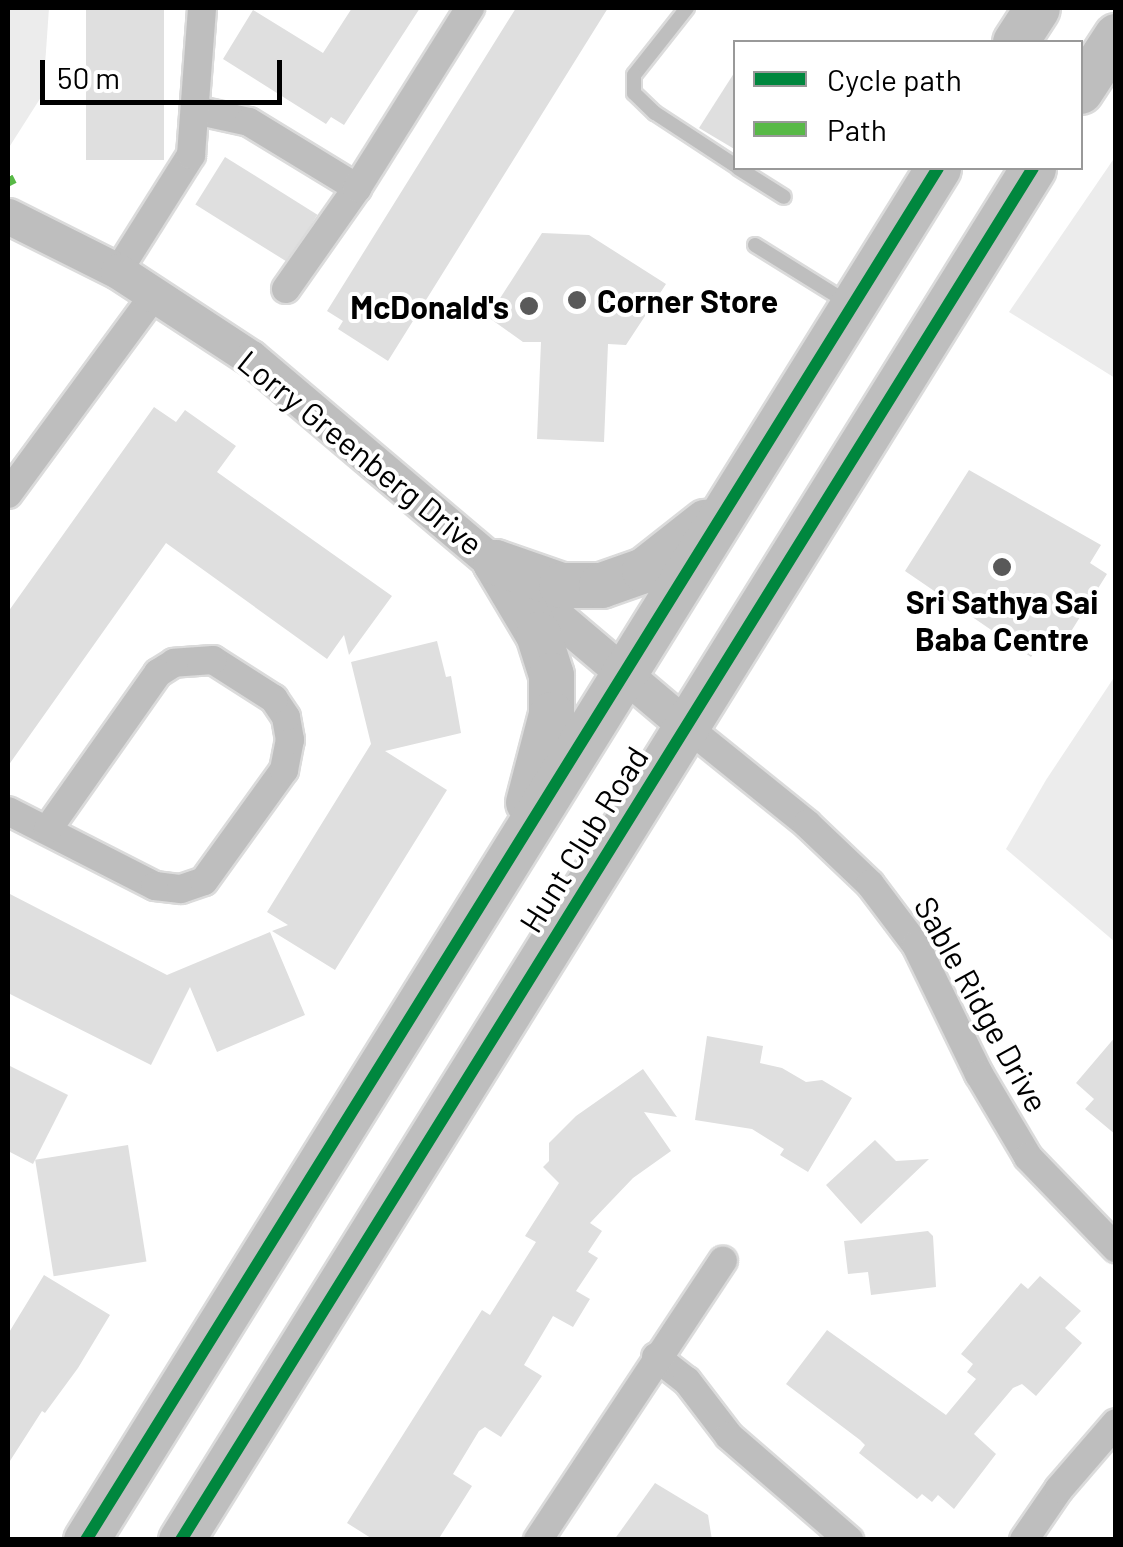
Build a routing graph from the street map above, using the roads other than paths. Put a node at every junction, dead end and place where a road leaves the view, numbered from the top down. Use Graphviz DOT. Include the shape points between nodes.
graph roads {
  1 [pos="202,8"];
  2 [pos="470,8"];
  3 [pos="687,8"];
  4 [pos="1037,8"];
  5 [pos="1116,36"];
  6 [pos="1017,40"];
  7 [pos="1083,87"];
  8 [pos="195,110"];
  9 [pos="733,164"];
  10 [pos="742,170"];
  11 [pos="937,170"];
  12 [pos="1032,170"];
  13 [pos="356,188"];
  14 [pos="784,198"];
  15 [pos="8,216"];
  16 [pos="754,245"];
  17 [pos="118,271"];
  18 [pos="286,289"];
  19 [pos="155,294"];
  20 [pos="852,306"];
  21 [pos="8,494"];
  22 [pos="737,494"];
  23 [pos="495,562"];
  24 [pos="624,675"];
  25 [pos="686,727"];
  26 [pos="8,811"];
  27 [pos="48,829"];
  28 [pos="512,850"];
  29 [pos="1116,1248"];
  30 [pos="723,1261"];
  31 [pos="656,1357"];
  32 [pos="1116,1423"];
  33 [pos="86,1540"];
  34 [pos="181,1540"];
  35 [pos="538,1540"];
  36 [pos="849,1540"];
  37 [pos="1024,1540"];
  1 -- 8 [label="street"];
  2 -- 13 [label="street"];
  3 -- 9 [label="lane" via="634,75 634,94"];
  4 -- 6 [label="main road"];
  5 -- 7 [label="main road"];
  8 -- 13 [label="street" via="249,122"];
  8 -- 17 [label="street" via="192,155"];
  10 -- 14 [label="lane"];
  11 -- 20 [label="main road, Hunt Club Road"];
  12 -- 25 [label="main road, Hunt Club Road"];
  13 -- 18 [label="street"];
  15 -- 17 [label="street, Lorry Greenberg Drive"];
  16 -- 20 [label="lane"];
  17 -- 19 [label="street, Lorry Greenberg Drive"];
  19 -- 21 [label="street"];
  19 -- 23 [label="street, Lorry Greenberg Drive" via="251,358"];
  20 -- 22 [label="main road, Hunt Club Road"];
  22 -- 23 [label="main road" via="667,556 620,580 561,584"];
  22 -- 24 [label="main road, Hunt Club Road"];
  23 -- 24 [label="street, Lorry Greenberg Drive"];
  23 -- 28 [label="main road" via="538,634 554,692"];
  24 -- 25 [label="street, Lorry Greenberg Drive"];
  24 -- 28 [label="main road, Hunt Club Road"];
  25 -- 29 [label="street, Sable Ridge Drive" via="808,824 870,884 916,945 1028,1157"];
  25 -- 34 [label="main road, Hunt Club Road"];
  26 -- 27 [label="street"];
  27 -- 27 [label="street" via="158,673 174,663 213,660 274,699 286,718 284,770 204,881 181,889 155,886"];
  28 -- 33 [label="main road, Hunt Club Road"];
  30 -- 31 [label="street"];
  31 -- 35 [label="street"];
  31 -- 36 [label="street" via="687,1381 729,1436"];
  32 -- 37 [label="street"];
}
